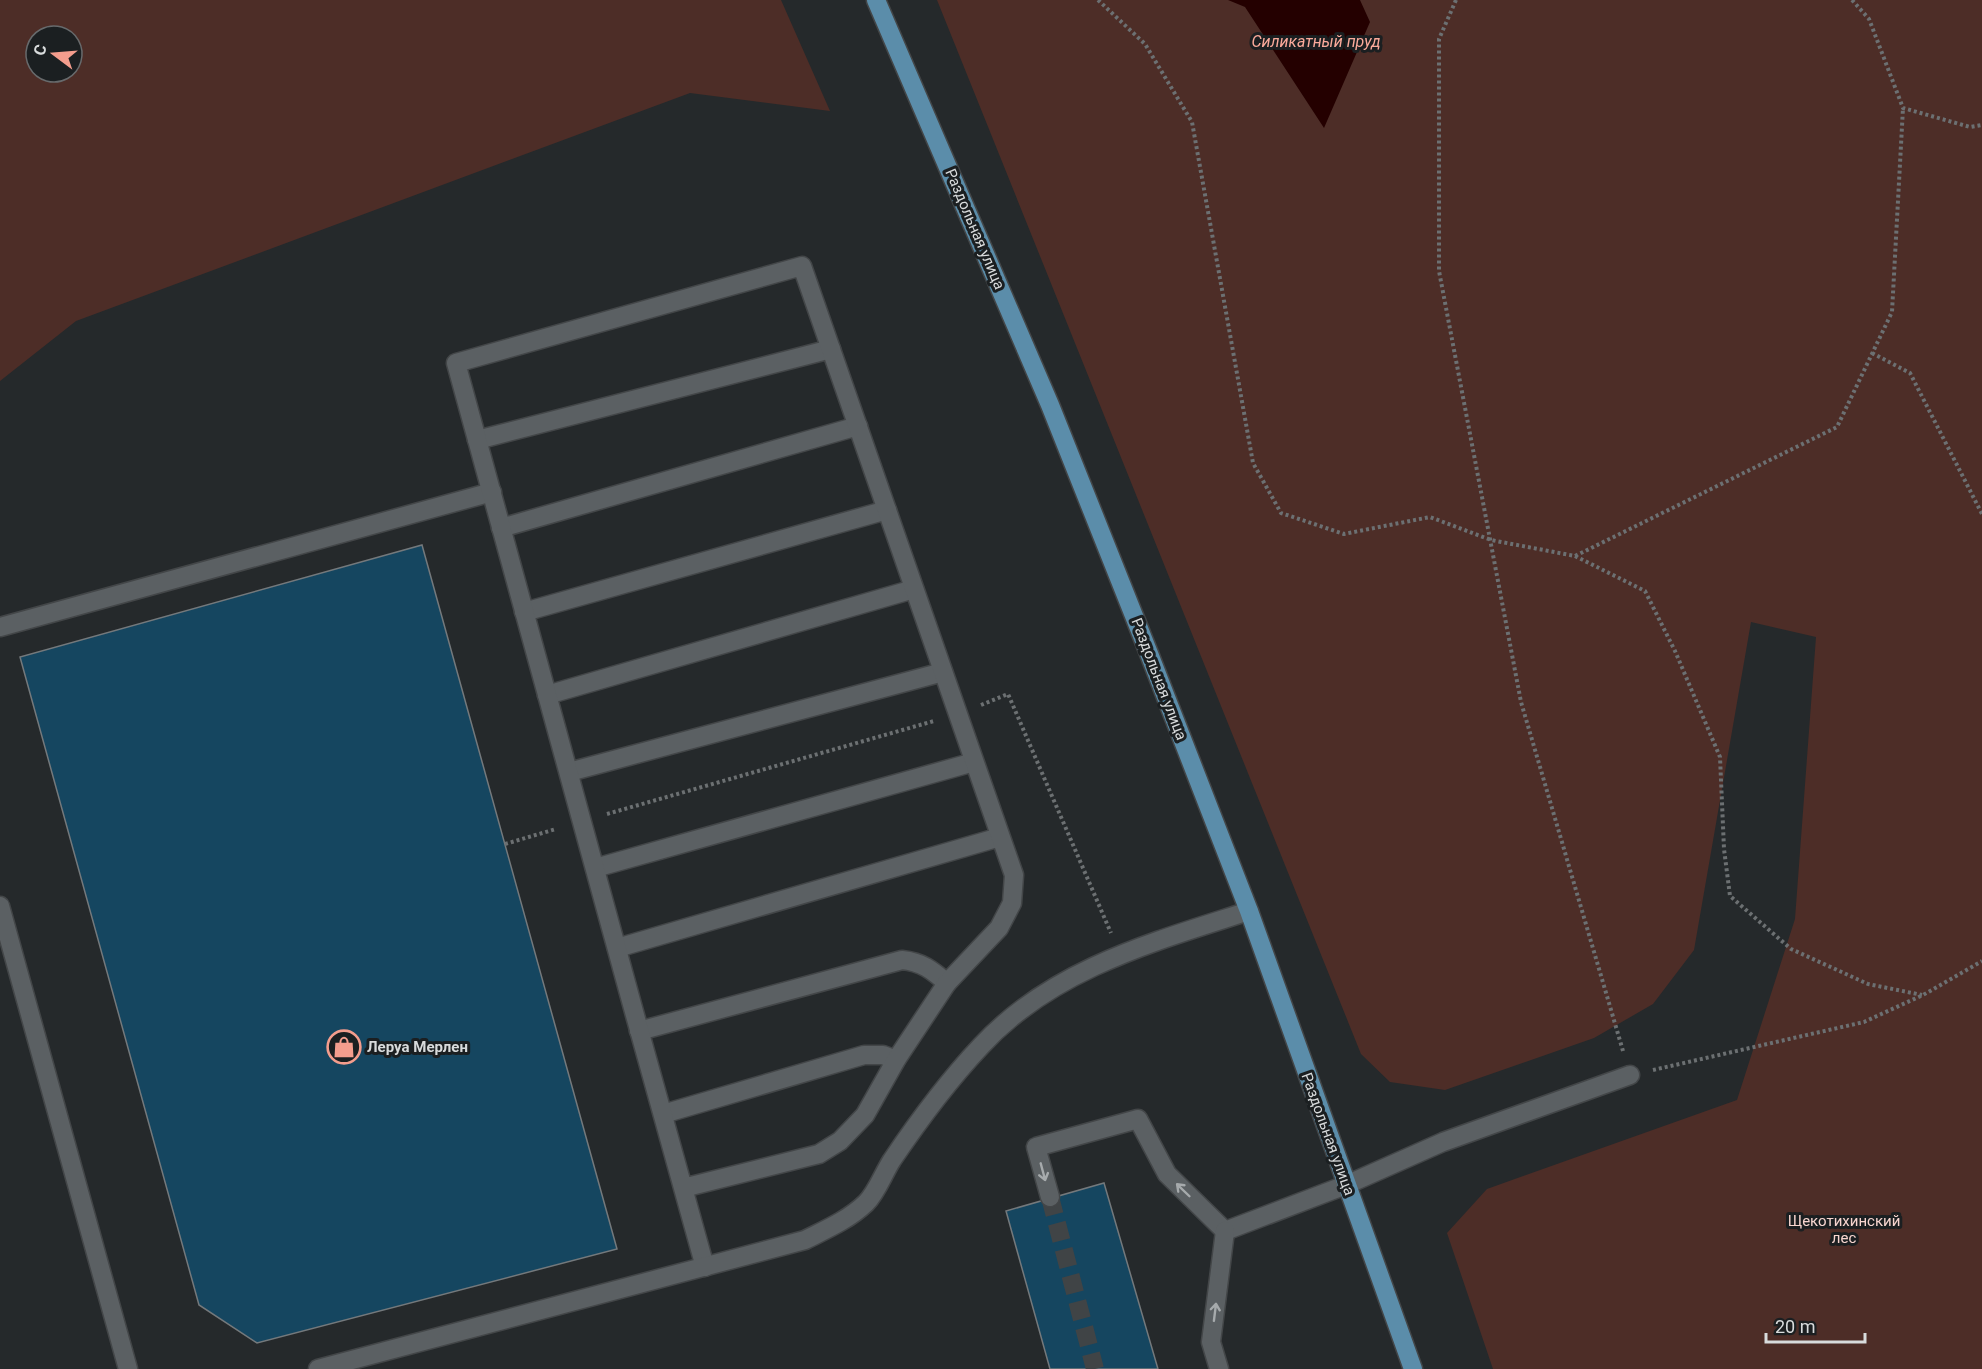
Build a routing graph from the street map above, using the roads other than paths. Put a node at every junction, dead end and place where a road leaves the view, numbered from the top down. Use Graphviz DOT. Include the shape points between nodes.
graph roads {
  1 [pos="876,0"];
  2 [pos="831,349"];
  3 [pos="858,426"];
  4 [pos="477,441"];
  5 [pos="492,492"];
  6 [pos="887,510"];
  7 [pos="501,528"];
  8 [pos="914,589"];
  9 [pos="524,612"];
  10 [pos="0,627"];
  11 [pos="943,672"];
  12 [pos="547,695"];
  13 [pos="974,762"];
  14 [pos="569,772"];
  15 [pos="1000,837"];
  16 [pos="595,868"];
  17 [pos="0,906"];
  18 [pos="1249,910"];
  19 [pos="617,948"];
  20 [pos="947,983"];
  21 [pos="639,1030"];
  22 [pos="896,1060"];
  23 [pos="1630,1075"];
  24 [pos="663,1114"];
  25 [pos="1346,1185"];
  26 [pos="683,1188"];
  27 [pos="1050,1197"];
  28 [pos="1225,1231"];
  29 [pos="705,1267"];
  30 [pos="128,1369"];
  31 [pos="318,1369"];
  32 [pos="1219,1369"];
  33 [pos="1413,1369"];
  1 -- 18 [label="main road, Раздольная улица" via="1050,405"];
  2 -- 3 [label="lane"];
  2 -- 4 [label="lane"];
  2 -- 4 [label="lane" via="802,266 456,363"];
  3 -- 6 [label="lane"];
  3 -- 7 [label="lane"];
  4 -- 5 [label="lane"];
  5 -- 7 [label="lane"];
  5 -- 10 [label="lane"];
  6 -- 8 [label="lane"];
  6 -- 9 [label="lane"];
  7 -- 9 [label="lane"];
  8 -- 11 [label="lane"];
  8 -- 12 [label="lane"];
  9 -- 12 [label="lane"];
  11 -- 13 [label="lane"];
  11 -- 14 [label="lane"];
  12 -- 14 [label="lane"];
  13 -- 15 [label="lane"];
  13 -- 16 [label="lane"];
  14 -- 16 [label="lane"];
  15 -- 19 [label="lane"];
  15 -- 20 [label="lane" via="1014,875 1012,903 999,928"];
  16 -- 19 [label="lane"];
  17 -- 30 [label="lane"];
  18 -- 25 [label="main road, Раздольная улица"];
  18 -- 29 [label="lane" via="1120,954 1040,995 982,1044 931,1104 868,1201 846,1221 805,1240"];
  19 -- 21 [label="lane"];
  20 -- 21 [label="lane" via="929,967 902,960"];
  20 -- 22 [label="lane"];
  21 -- 24 [label="lane"];
  22 -- 24 [label="lane" via="864,1055"];
  22 -- 26 [label="lane" via="865,1115 840,1141 819,1154"];
  23 -- 25 [label="lane" via="1443,1143"];
  24 -- 26 [label="lane"];
  25 -- 28 [label="lane"];
  25 -- 33 [label="main road, Раздольная улица"];
  26 -- 29 [label="lane"];
  28 -- 27 [label="lane, one-way" via="1167,1174 1138,1119 1036,1147"];
  32 -- 28 [label="lane, one-way" via="1211,1342"];
  29 -- 31 [label="lane"];
}
